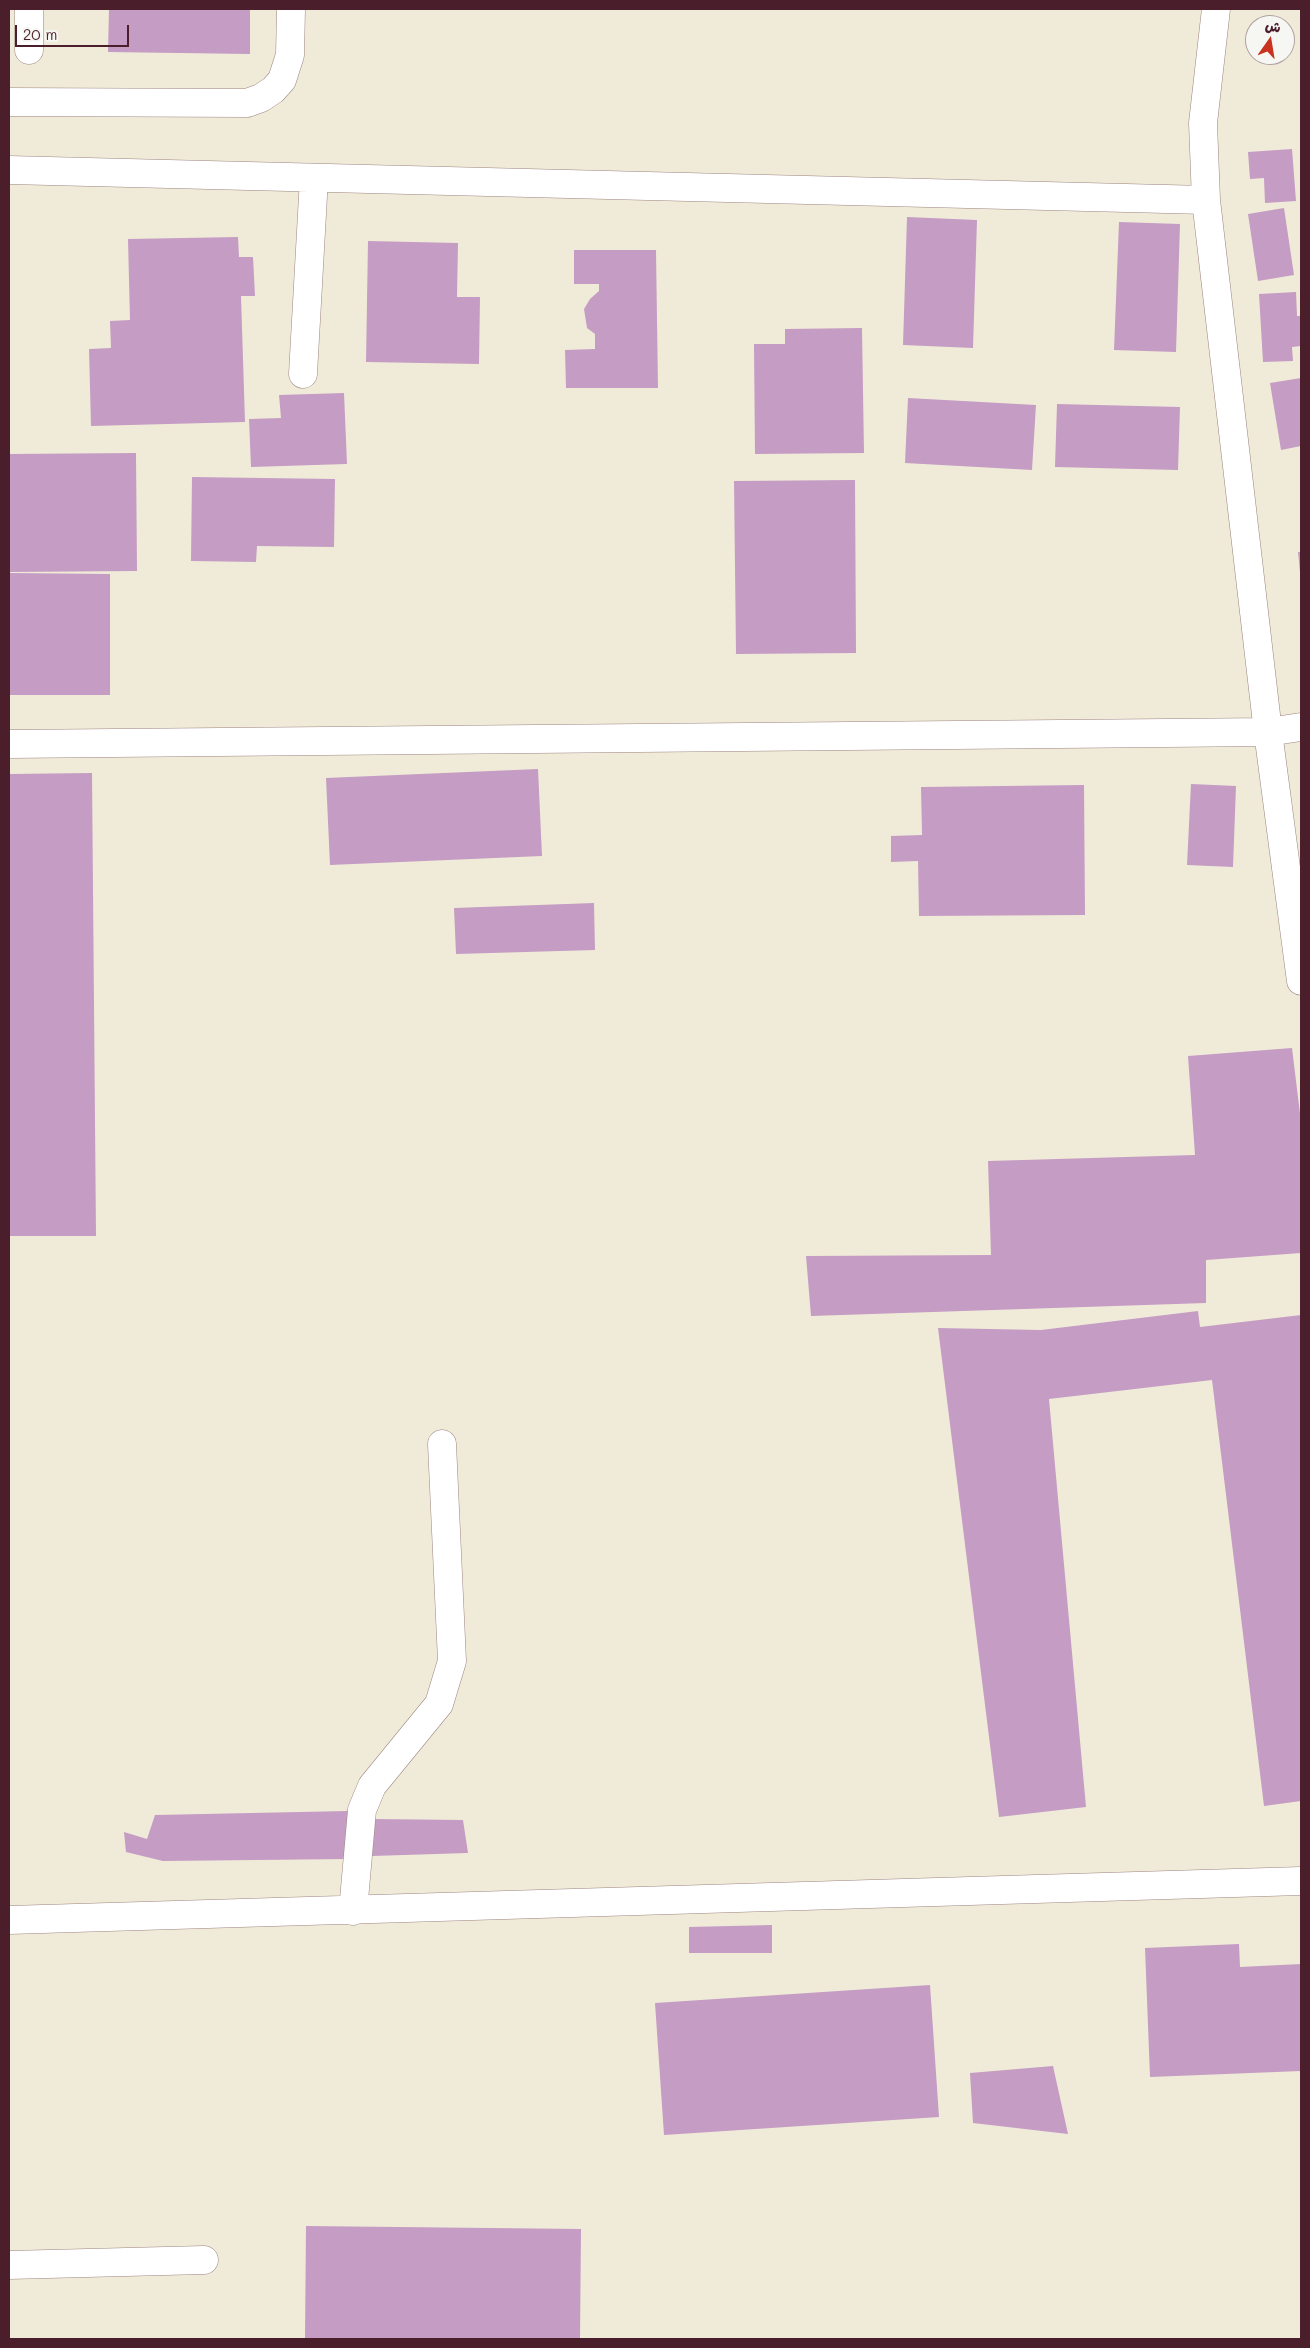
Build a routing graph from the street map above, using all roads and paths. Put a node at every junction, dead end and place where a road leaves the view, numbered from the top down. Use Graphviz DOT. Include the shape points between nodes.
graph roads {
  1 [pos="29,9"];
  2 [pos="291,9"];
  3 [pos="1216,9"];
  4 [pos="28,50"];
  5 [pos="9,102"];
  6 [pos="9,170"];
  7 [pos="314,178"];
  8 [pos="1206,200"];
  9 [pos="303,374"];
  10 [pos="1301,727"];
  11 [pos="1268,732"];
  12 [pos="9,744"];
  13 [pos="1301,981"];
  14 [pos="442,1444"];
  15 [pos="1301,1880"];
  16 [pos="353,1911"];
  17 [pos="9,1920"];
  18 [pos="204,2260"];
  19 [pos="9,2265"];
  1 -- 4 [label="street"];
  2 -- 5 [label="street" via="290,55 285,74 274,90 248,103"];
  3 -- 8 [label="street" via="1203,122"];
  6 -- 7 [label="street"];
  7 -- 8 [label="street"];
  7 -- 9 [label="street"];
  8 -- 11 [label="street"];
  10 -- 11 [label="street"];
  11 -- 12 [label="street"];
  11 -- 13 [label="street"];
  14 -- 16 [label="street" via="452,1661 439,1704 372,1786 362,1810"];
  15 -- 16 [label="street"];
  16 -- 17 [label="street"];
  18 -- 19 [label="street"];
}
